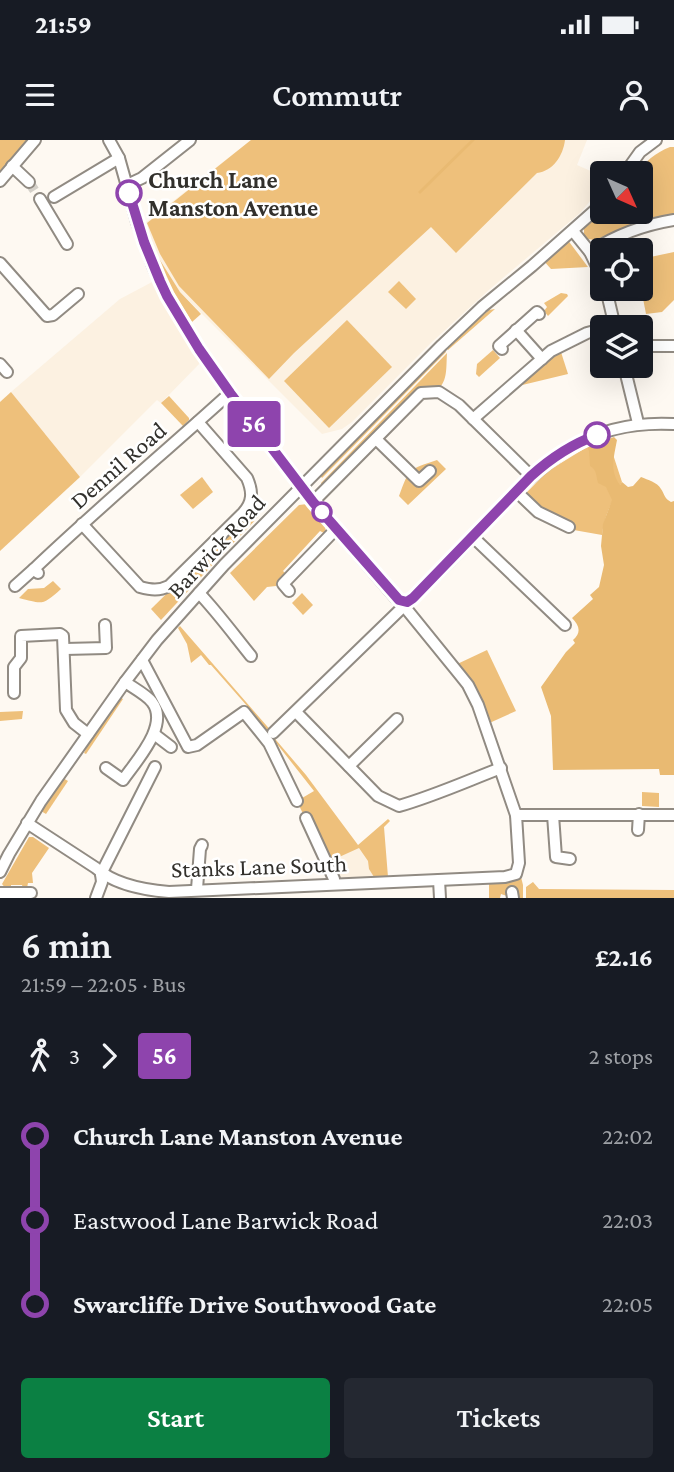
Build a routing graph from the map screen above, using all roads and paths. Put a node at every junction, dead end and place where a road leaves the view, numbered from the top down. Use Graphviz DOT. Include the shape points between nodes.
graph roads {
  1 [pos="35,140"];
  2 [pos="109,140"];
  3 [pos="190,140"];
  4 [pos="636,140"];
  5 [pos="656,140"];
  6 [pos="119,158"];
  7 [pos="634,160"];
  8 [pos="12,166"];
  9 [pos="0,181"];
  10 [pos="29,182"];
  11 [pos="127,185"];
  12 [pos="54,197"];
  13 [pos="40,200"];
  14 [pos="590,215"];
  15 [pos="674,220"];
  16 [pos="572,231"];
  17 [pos="613,238"];
  18 [pos="67,244"];
  19 [pos="590,252"];
  20 [pos="0,263"];
  21 [pos="78,294"];
  22 [pos="539,314"];
  23 [pos="516,330"];
  24 [pos="590,332"];
  25 [pos="653,346"];
  26 [pos="674,346"];
  27 [pos="502,349"];
  28 [pos="542,359"];
  29 [pos="627,378"];
  30 [pos="230,393"];
  31 [pos="472,419"];
  32 [pos="198,422"];
  33 [pos="638,424"];
  34 [pos="674,424"];
  35 [pos="376,439"];
  36 [pos="430,471"];
  37 [pos="531,476"];
  38 [pos="301,486"];
  39 [pos="516,491"];
  40 [pos="313,502"];
  41 [pos="82,524"];
  42 [pos="569,527"];
  43 [pos="336,529"];
  44 [pos="473,537"];
  45 [pos="15,586"];
  46 [pos="289,591"];
  47 [pos="200,593"];
  48 [pos="403,604"];
  49 [pos="105,625"];
  50 [pos="565,625"];
  51 [pos="65,649"];
  52 [pos="251,656"];
  53 [pos="142,660"];
  54 [pos="125,682"];
  55 [pos="15,693"];
  56 [pos="296,712"];
  57 [pos="397,719"];
  58 [pos="274,733"];
  59 [pos="88,734"];
  60 [pos="154,734"];
  61 [pos="172,747"];
  62 [pos="349,766"];
  63 [pos="155,767"];
  64 [pos="106,768"];
  65 [pos="501,768"];
  66 [pos="124,780"];
  67 [pos="134,788"];
  68 [pos="297,801"];
  69 [pos="639,814"];
  70 [pos="516,815"];
  71 [pos="553,815"];
  72 [pos="674,815"];
  73 [pos="306,818"];
  74 [pos="27,823"];
  75 [pos="639,830"];
  76 [pos="202,845"];
  77 [pos="570,859"];
  78 [pos="0,872"];
  79 [pos="102,874"];
  80 [pos="439,880"];
  81 [pos="334,884"];
  82 [pos="197,890"];
  83 [pos="31,892"];
  84 [pos="291,892"];
  85 [pos="0,893"];
  86 [pos="96,898"];
  87 [pos="440,898"];
  1 -- 8 [label="street"];
  2 -- 6 [label="street"];
  3 -- 11 [label="street"];
  4 -- 7 [label="street"];
  5 -- 7 [label="street"];
  6 -- 11 [label="street"];
  6 -- 12 [label="street"];
  8 -- 9 [label="street"];
  8 -- 10 [label="street"];
  11 -- 30 [label="street" via="167,296"];
  13 -- 18 [label="street"];
  14 -- 16 [label="street, Barwick Road"];
  15 -- 17 [label="street"];
  16 -- 19 [label="street"];
  16 -- 38 [label="street, Barwick Road" via="482,307"];
  20 -- 21 [label="street" via="47,316"];
  22 -- 23 [label="street"];
  23 -- 27 [label="street" via="499,346"];
  23 -- 28 [label="street"];
  24 -- 28 [label="street"];
  25 -- 26 [label="street"];
  28 -- 31 [label="street"];
  29 -- 33 [label="street"];
  30 -- 32 [label="street, Dennil Road"];
  30 -- 38 [label="street"];
  31 -- 35 [label="street" via="439,392 421,393"];
  31 -- 37 [label="street"];
  32 -- 41 [label="street, Dennil Road"];
  32 -- 41 [label="street" via="247,478 252,497 243,513 169,586 162,590 140,587"];
  33 -- 34 [label="street"];
  33 -- 37 [label="street" via="585,439"];
  35 -- 36 [label="street" via="419,481"];
  35 -- 40 [label="street"];
  37 -- 39 [label="street"];
  38 -- 40 [label="street"];
  38 -- 47 [label="street, Barwick Road"];
  39 -- 42 [label="street" via="538,512"];
  39 -- 44 [label="street"];
  40 -- 43 [label="street"];
  41 -- 45 [label="street, Dennil Road"];
  43 -- 46 [label="street" via="283,584"];
  43 -- 48 [label="street"];
  44 -- 48 [label="street"];
  44 -- 50 [label="street"];
  47 -- 52 [label="street"];
  47 -- 53 [label="street, Barwick Road"];
  48 -- 56 [label="street"];
  48 -- 65 [label="street" via="468,685"];
  49 -- 51 [label="street" via="106,648"];
  51 -- 55 [label="street" via="60,634 21,636 21,658 14,667"];
  51 -- 59 [label="street" via="66,710"];
  53 -- 54 [label="street, Barwick Road"];
  53 -- 68 [label="street" via="188,747 244,712 269,743"];
  54 -- 59 [label="street, Barwick Road"];
  54 -- 60 [label="street" via="153,702 159,719"];
  56 -- 58 [label="street"];
  56 -- 62 [label="street"];
  57 -- 62 [label="street"];
  59 -- 74 [label="street, Barwick Road"];
  60 -- 61 [label="street"];
  60 -- 66 [label="street"];
  62 -- 65 [label="street" via="378,796 399,806"];
  63 -- 79 [label="street"];
  64 -- 66 [label="street"];
  65 -- 70 [label="street"];
  66 -- 67 [label="street"];
  69 -- 71 [label="street"];
  69 -- 72 [label="street"];
  69 -- 75 [label="street"];
  70 -- 71 [label="street"];
  70 -- 80 [label="street, Stanks Lane South" via="516,874"];
  71 -- 77 [label="street" via="556,857"];
  73 -- 81 [label="street"];
  74 -- 78 [label="street, Barwick Road"];
  74 -- 79 [label="street, Stanks Lane South"];
  76 -- 82 [label="street"];
  79 -- 82 [label="street, Stanks Lane South" via="151,890"];
  79 -- 86 [label="street"];
  80 -- 81 [label="street, Stanks Lane South"];
  80 -- 87 [label="street"];
  81 -- 84 [label="street, Stanks Lane South"];
  82 -- 84 [label="street, Stanks Lane South"];
  83 -- 85 [label="street"];
}
